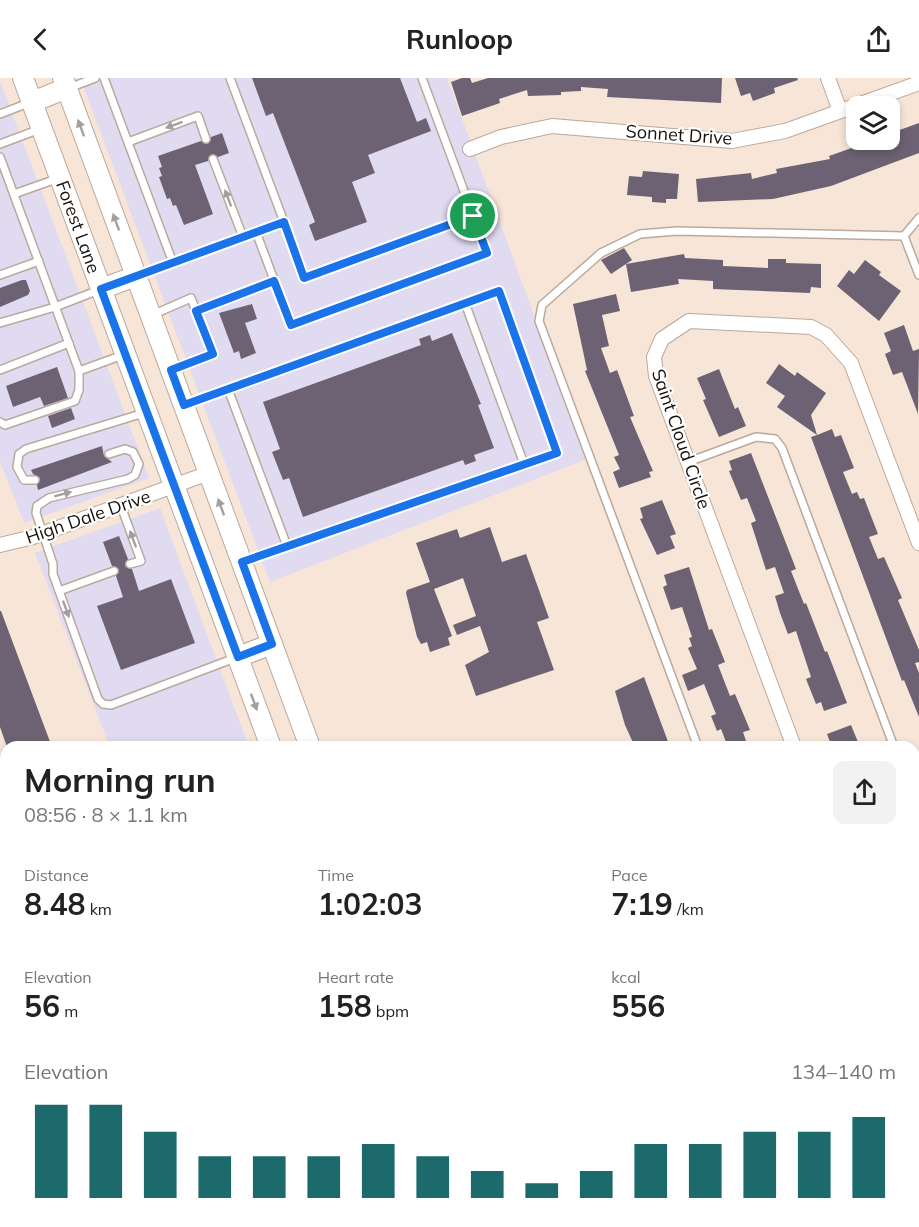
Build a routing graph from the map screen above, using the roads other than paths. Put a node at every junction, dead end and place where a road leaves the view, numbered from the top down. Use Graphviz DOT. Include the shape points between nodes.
graph roads {
  1 [pos="23,78"];
  2 [pos="95,78"];
  3 [pos="104,78"];
  4 [pos="230,78"];
  5 [pos="422,78"];
  6 [pos="828,78"];
  7 [pos="65,83"];
  8 [pos="919,83"];
  9 [pos="32,102"];
  10 [pos="840,111"];
  11 [pos="0,114"];
  12 [pos="41,129"];
  13 [pos="206,139"];
  14 [pos="128,142"];
  15 [pos="0,144"];
  16 [pos="471,149"];
  17 [pos="0,157"];
  18 [pos="213,159"];
  19 [pos="60,178"];
  20 [pos="14,195"];
  21 [pos="473,216"];
  22 [pos="919,218"];
  23 [pos="284,222"];
  24 [pos="256,232"];
  25 [pos="904,236"];
  26 [pos="243,237"];
  27 [pos="39,261"];
  28 [pos="173,263"];
  29 [pos="0,275"];
  30 [pos="919,275"];
  31 [pos="136,276"];
  32 [pos="274,281"];
  33 [pos="101,289"];
  34 [pos="465,303"];
  35 [pos="56,307"];
  36 [pos="196,311"];
  37 [pos="151,315"];
  38 [pos="0,323"];
  39 [pos="69,343"];
  40 [pos="125,354"];
  41 [pos="0,370"];
  42 [pos="171,370"];
  43 [pos="80,371"];
  44 [pos="228,389"];
  45 [pos="184,405"];
  46 [pos="147,412"];
  47 [pos="0,422"];
  48 [pos="109,454"];
  49 [pos="688,462"];
  50 [pos="524,464"];
  51 [pos="209,473"];
  52 [pos="35,480"];
  53 [pos="175,487"];
  54 [pos="121,506"];
  55 [pos="42,534"];
  56 [pos="919,543"];
  57 [pos="0,545"];
  58 [pos="287,546"];
  59 [pos="242,562"];
  60 [pos="130,564"];
  61 [pos="114,571"];
  62 [pos="59,591"];
  63 [pos="272,644"];
  64 [pos="238,657"];
  65 [pos="268,741"];
  66 [pos="308,741"];
  67 [pos="696,741"];
  68 [pos="792,741"];
  69 [pos="892,741"];
  1 -- 9 [label="main road, Forest Lane"];
  2 -- 7 [label="lane"];
  3 -- 14 [label="lane"];
  4 -- 23 [label="lane"];
  5 -- 21 [label="lane"];
  6 -- 10 [label="street"];
  7 -- 9 [label="main road"];
  31 -- 7 [label="main road, Forest Lane, one-way"];
  8 -- 10 [label="street, Sonnet Drive"];
  9 -- 11 [label="lane"];
  9 -- 12 [label="main road, Forest Lane"];
  10 -- 16 [label="street, Sonnet Drive" via="785,131 732,141 552,126 501,137"];
  12 -- 15 [label="lane"];
  12 -- 19 [label="main road, Forest Lane"];
  13 -- 14 [label="lane, one-way" via="198,116"];
  14 -- 28 [label="lane"];
  17 -- 20 [label="lane"];
  26 -- 18 [label="lane, one-way"];
  19 -- 20 [label="lane"];
  19 -- 33 [label="main road, Forest Lane"];
  20 -- 27 [label="lane"];
  21 -- 23 [label="lane" via="304,278"];
  21 -- 32 [label="lane" via="487,253 291,325"];
  22 -- 25 [label="lane"];
  23 -- 24 [label="lane"];
  24 -- 26 [label="lane"];
  24 -- 32 [label="lane"];
  25 -- 30 [label="lane"];
  25 -- 67 [label="lane" via="677,231 640,234 601,253 542,305 539,321"];
  26 -- 28 [label="lane"];
  27 -- 29 [label="lane"];
  27 -- 35 [label="lane"];
  28 -- 31 [label="lane"];
  31 -- 33 [label="main road"];
  31 -- 37 [label="main road, Forest Lane"];
  32 -- 36 [label="lane"];
  33 -- 35 [label="lane"];
  33 -- 40 [label="main road, Forest Lane"];
  34 -- 44 [label="lane"];
  34 -- 50 [label="lane"];
  34 -- 50 [label="lane" via="499,291 557,453"];
  35 -- 38 [label="lane"];
  35 -- 39 [label="lane"];
  36 -- 37 [label="lane" via="191,298"];
  36 -- 42 [label="lane" via="213,354"];
  37 -- 42 [label="main road, Forest Lane"];
  39 -- 41 [label="lane"];
  39 -- 43 [label="lane"];
  40 -- 43 [label="lane"];
  40 -- 46 [label="main road, Forest Lane"];
  42 -- 45 [label="main road, Forest Lane"];
  43 -- 47 [label="lane" via="75,401 5,425"];
  44 -- 45 [label="lane"];
  44 -- 58 [label="lane"];
  45 -- 51 [label="main road, Forest Lane"];
  46 -- 52 [label="lane" via="26,449 19,454 17,467 24,480"];
  46 -- 53 [label="main road, Forest Lane"];
  55 -- 48 [label="lane, one-way" via="36,513 41,503 135,475 139,464 133,452 126,449"];
  49 -- 56 [label="street, Saint Cloud Circle" via="656,376 654,357 662,339 689,321 811,327 826,335 851,363"];
  49 -- 68 [label="street, Saint Cloud Circle"];
  49 -- 69 [label="lane" via="756,437 775,439 782,448"];
  50 -- 58 [label="lane"];
  51 -- 53 [label="street, High Dale Drive"];
  59 -- 51 [label="main road, Forest Lane, one-way"];
  53 -- 54 [label="street, High Dale Drive"];
  53 -- 64 [label="main road, Forest Lane"];
  54 -- 55 [label="street, High Dale Drive"];
  60 -- 54 [label="lane, one-way" via="141,561"];
  55 -- 57 [label="street, High Dale Drive"];
  55 -- 62 [label="lane"];
  58 -- 59 [label="lane"];
  59 -- 63 [label="main road, Forest Lane"];
  61 -- 62 [label="lane"];
  62 -- 64 [label="lane, one-way" via="100,702 111,705"];
  63 -- 64 [label="main road"];
  63 -- 66 [label="main road, Forest Lane"];
  64 -- 65 [label="main road, Forest Lane, one-way"];
}
